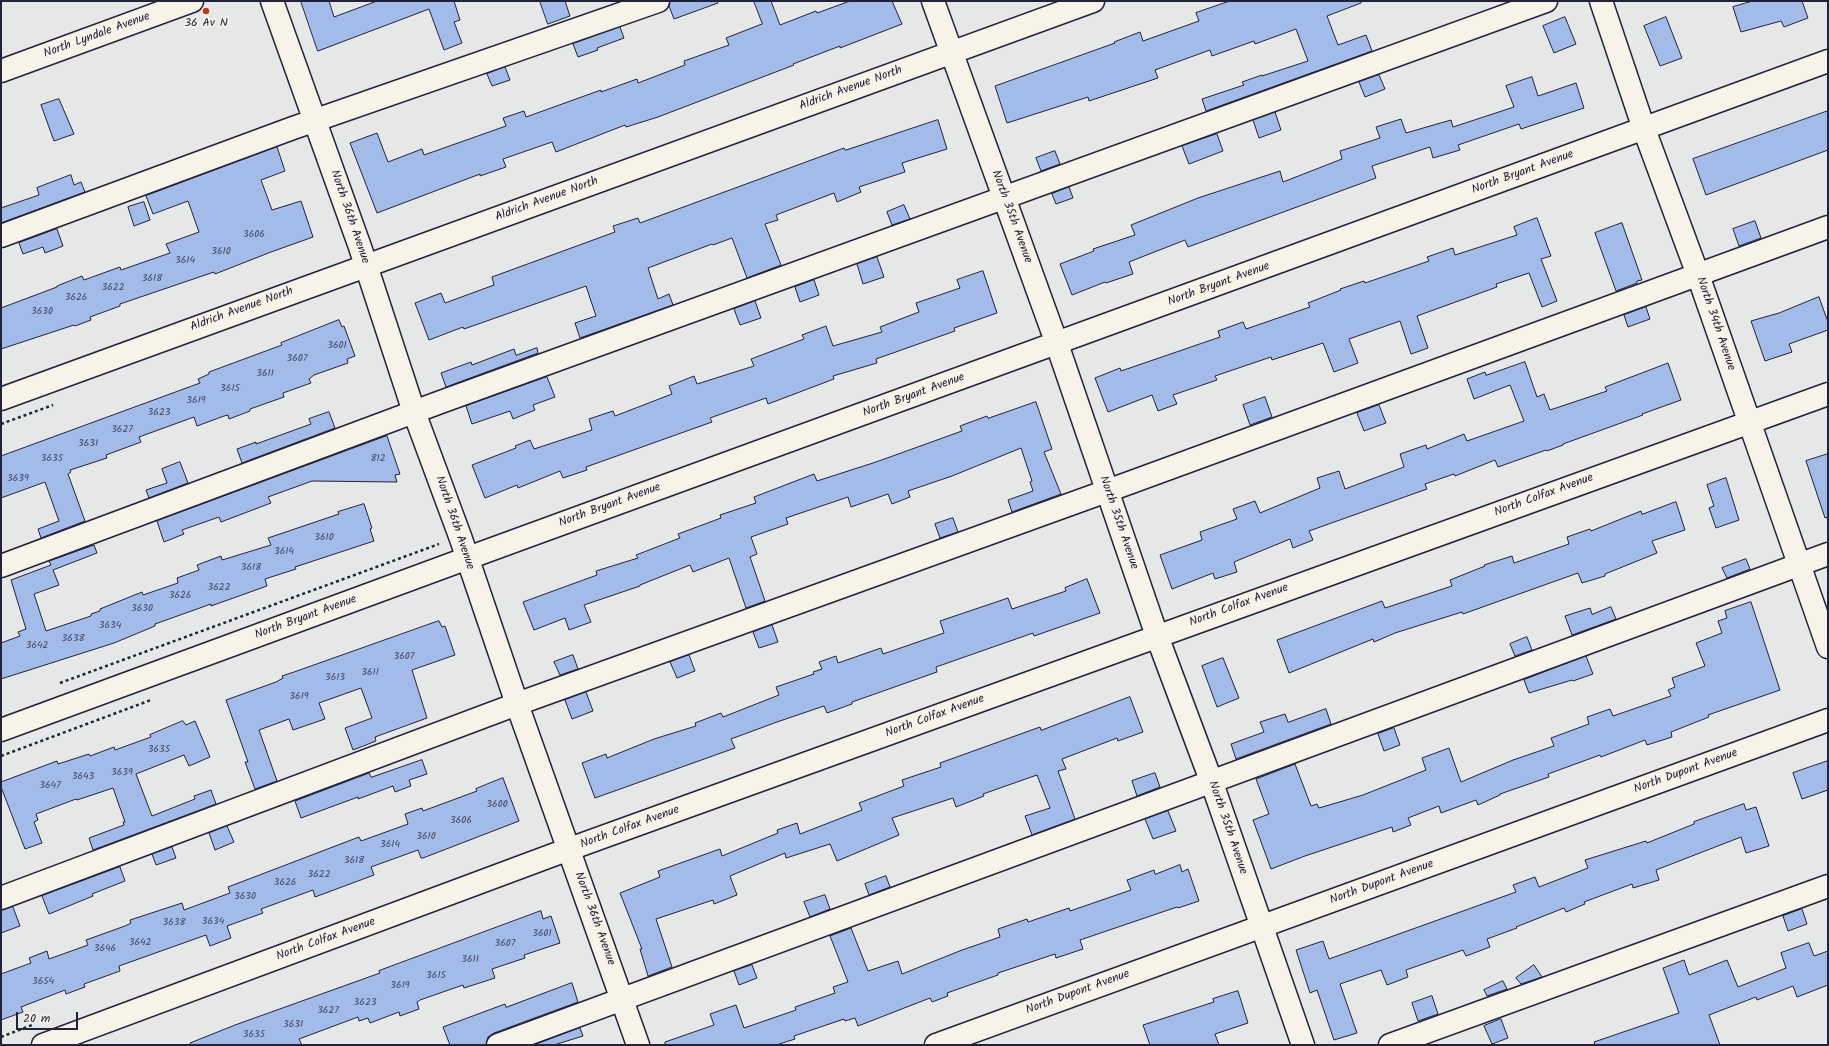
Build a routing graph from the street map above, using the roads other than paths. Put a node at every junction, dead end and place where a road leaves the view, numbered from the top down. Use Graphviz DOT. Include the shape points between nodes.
graph roads {
  1 [pos="192,1"];
  2 [pos="272,1"];
  3 [pos="658,1"];
  4 [pos="933,1"];
  5 [pos="1093,1"];
  6 [pos="1546,1"];
  7 [pos="1601,1"];
  8 [pos="952,53"];
  9 [pos="1828,61"];
  10 [pos="1,71"];
  11 [pos="316,121"];
  12 [pos="1644,129"];
  13 [pos="1004,199"];
  14 [pos="1828,227"];
  15 [pos="1,236"];
  16 [pos="366,265"];
  17 [pos="1698,274"];
  18 [pos="1057,344"];
  19 [pos="1828,394"];
  20 [pos="1,399"];
  21 [pos="414,412"];
  22 [pos="1750,422"];
  23 [pos="1107,491"];
  24 [pos="1828,554"];
  25 [pos="468,559"];
  26 [pos="1798,564"];
  27 [pos="1,566"];
  28 [pos="1157,636"];
  29 [pos="1828,646"];
  30 [pos="517,704"];
  31 [pos="1828,720"];
  32 [pos="1,730"];
  33 [pos="1212,782"];
  34 [pos="569,850"];
  35 [pos="1828,886"];
  36 [pos="1,898"];
  37 [pos="1262,926"];
  38 [pos="622,998"];
  39 [pos="43,1045"];
  40 [pos="498,1045"];
  41 [pos="638,1045"];
  42 [pos="936,1045"];
  43 [pos="1303,1045"];
  44 [pos="1390,1045"];
  1 -- 10 [label="street, North Lyndale Avenue"];
  2 -- 11 [label="street, North 36th Avenue"];
  3 -- 11 [label="street"];
  4 -- 8 [label="street, North 35th Avenue"];
  5 -- 8 [label="street, Aldrich Avenue North"];
  6 -- 13 [label="street"];
  7 -- 12 [label="street, North 34th Avenue"];
  8 -- 13 [label="street, North 35th Avenue"];
  8 -- 16 [label="street, Aldrich Avenue North"];
  9 -- 12 [label="street, North Bryant Avenue"];
  11 -- 15 [label="street"];
  11 -- 16 [label="street, North 36th Avenue"];
  12 -- 17 [label="street, North 34th Avenue"];
  12 -- 18 [label="street, North Bryant Avenue"];
  13 -- 18 [label="street, North 35th Avenue"];
  13 -- 21 [label="street"];
  14 -- 17 [label="street"];
  16 -- 20 [label="street, Aldrich Avenue North"];
  16 -- 21 [label="street, North 36th Avenue"];
  17 -- 22 [label="street, North 34th Avenue"];
  17 -- 23 [label="street"];
  18 -- 23 [label="street, North 35th Avenue"];
  18 -- 25 [label="street, North Bryant Avenue"];
  19 -- 22 [label="street, North Colfax Avenue"];
  21 -- 25 [label="street, North 36th Avenue"];
  21 -- 27 [label="street"];
  22 -- 26 [label="street, North 34th Avenue"];
  22 -- 28 [label="street, North Colfax Avenue"];
  23 -- 28 [label="street, North 35th Avenue"];
  23 -- 30 [label="street"];
  24 -- 26 [label="street"];
  25 -- 30 [label="street, North 36th Avenue"];
  25 -- 32 [label="street, North Bryant Avenue"];
  26 -- 29 [label="street, North 34th Avenue"];
  26 -- 33 [label="street"];
  28 -- 33 [label="street, North 35th Avenue"];
  28 -- 34 [label="street, North Colfax Avenue"];
  30 -- 34 [label="street, North 36th Avenue"];
  30 -- 36 [label="street"];
  31 -- 37 [label="street, North Dupont Avenue"];
  33 -- 37 [label="street, North 35th Avenue"];
  33 -- 38 [label="street"];
  34 -- 38 [label="street, North 36th Avenue"];
  34 -- 39 [label="street, North Colfax Avenue"];
  35 -- 44 [label="street"];
  37 -- 42 [label="street, North Dupont Avenue"];
  37 -- 43 [label="street, North 35th Avenue"];
  38 -- 40 [label="street"];
  38 -- 41 [label="street, North 36th Avenue"];
}
